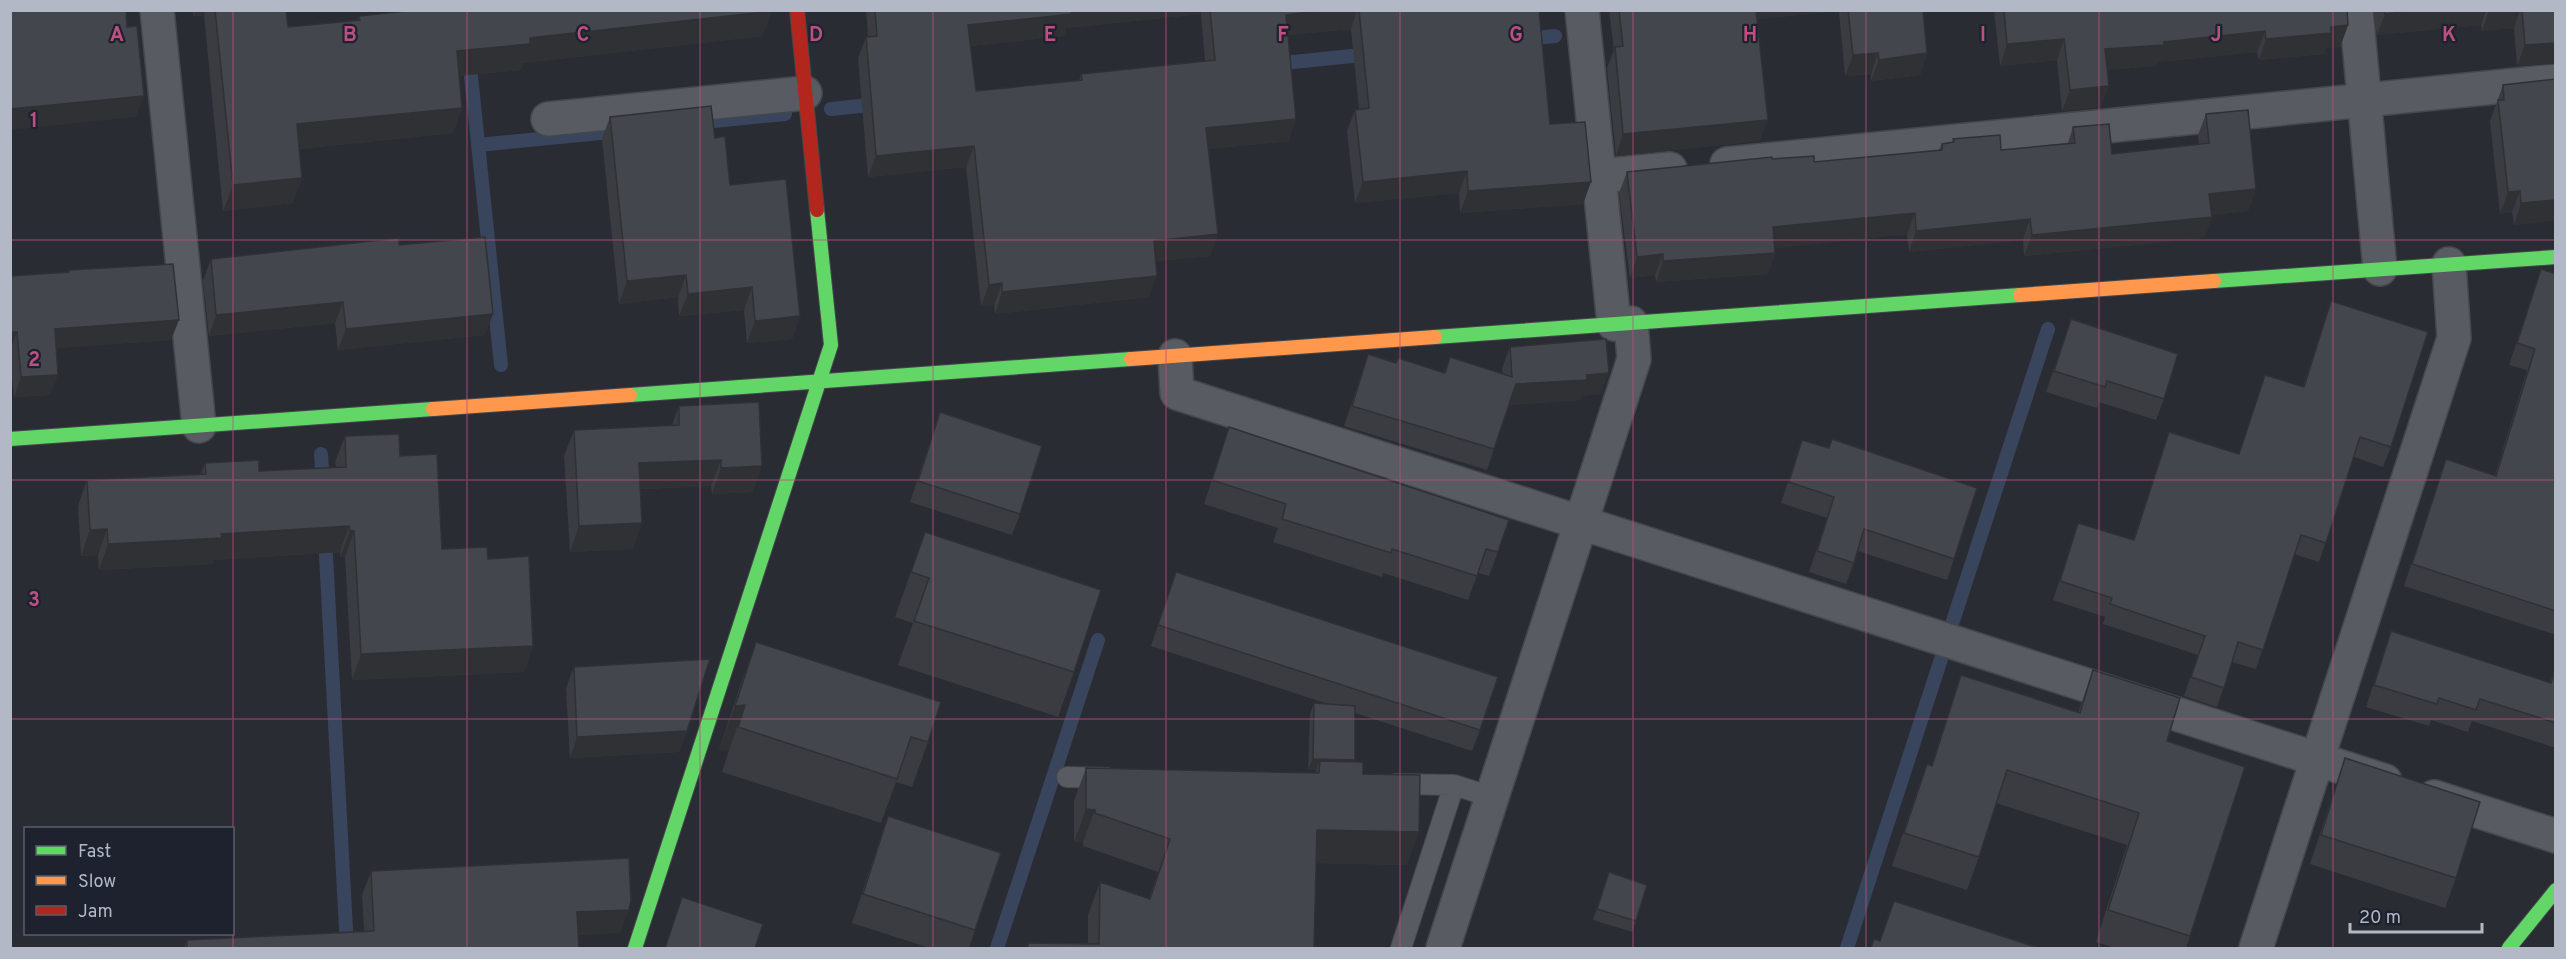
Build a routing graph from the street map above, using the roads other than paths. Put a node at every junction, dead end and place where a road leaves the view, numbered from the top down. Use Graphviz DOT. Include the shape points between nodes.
graph roads {
  1 [pos="157,10"];
  2 [pos="797,10"];
  3 [pos="1582,10"];
  4 [pos="2356,10"];
  5 [pos="2556,81"];
  6 [pos="805,93"];
  7 [pos="2365,100"];
  8 [pos="548,119"];
  9 [pos="1599,176"];
  10 [pos="2556,257"];
  11 [pos="2449,264"];
  12 [pos="2380,269"];
  13 [pos="1623,324"];
  14 [pos="1175,356"];
  15 [pos="819,381"];
  16 [pos="199,426"];
  17 [pos="10,439"];
  18 [pos="1581,523"];
  19 [pos="2318,759"];
  20 [pos="1067,777"];
  21 [pos="1126,779"];
  22 [pos="1372,784"];
  23 [pos="1454,785"];
  24 [pos="1492,797"];
  25 [pos="2556,836"];
  26 [pos="2556,891"];
  27 [pos="635,948"];
  28 [pos="1401,948"];
  29 [pos="1443,948"];
  30 [pos="2256,948"];
  31 [pos="2509,948"];
  1 -- 16 [label="street"];
  2 -- 6 [label="street"];
  3 -- 9 [label="street"];
  4 -- 7 [label="street"];
  5 -- 7 [label="street"];
  6 -- 8 [label="street"];
  6 -- 15 [label="street" via="831,345"];
  7 -- 9 [label="street"];
  7 -- 12 [label="street"];
  9 -- 13 [label="street"];
  10 -- 11 [label="street"];
  11 -- 12 [label="street"];
  11 -- 19 [label="street" via="2454,338"];
  12 -- 13 [label="street"];
  13 -- 14 [label="street"];
  13 -- 18 [label="street" via="1634,359"];
  14 -- 15 [label="street"];
  14 -- 18 [label="street" via="1177,393"];
  15 -- 16 [label="street"];
  15 -- 27 [label="street"];
  16 -- 17 [label="street"];
  18 -- 19 [label="street"];
  18 -- 24 [label="street"];
  19 -- 25 [label="street"];
  19 -- 30 [label="street"];
  20 -- 21 [label="lane"];
  22 -- 23 [label="lane"];
  23 -- 24 [label="lane"];
  23 -- 28 [label="lane"];
  24 -- 29 [label="street"];
  26 -- 31 [label="street"];
}
